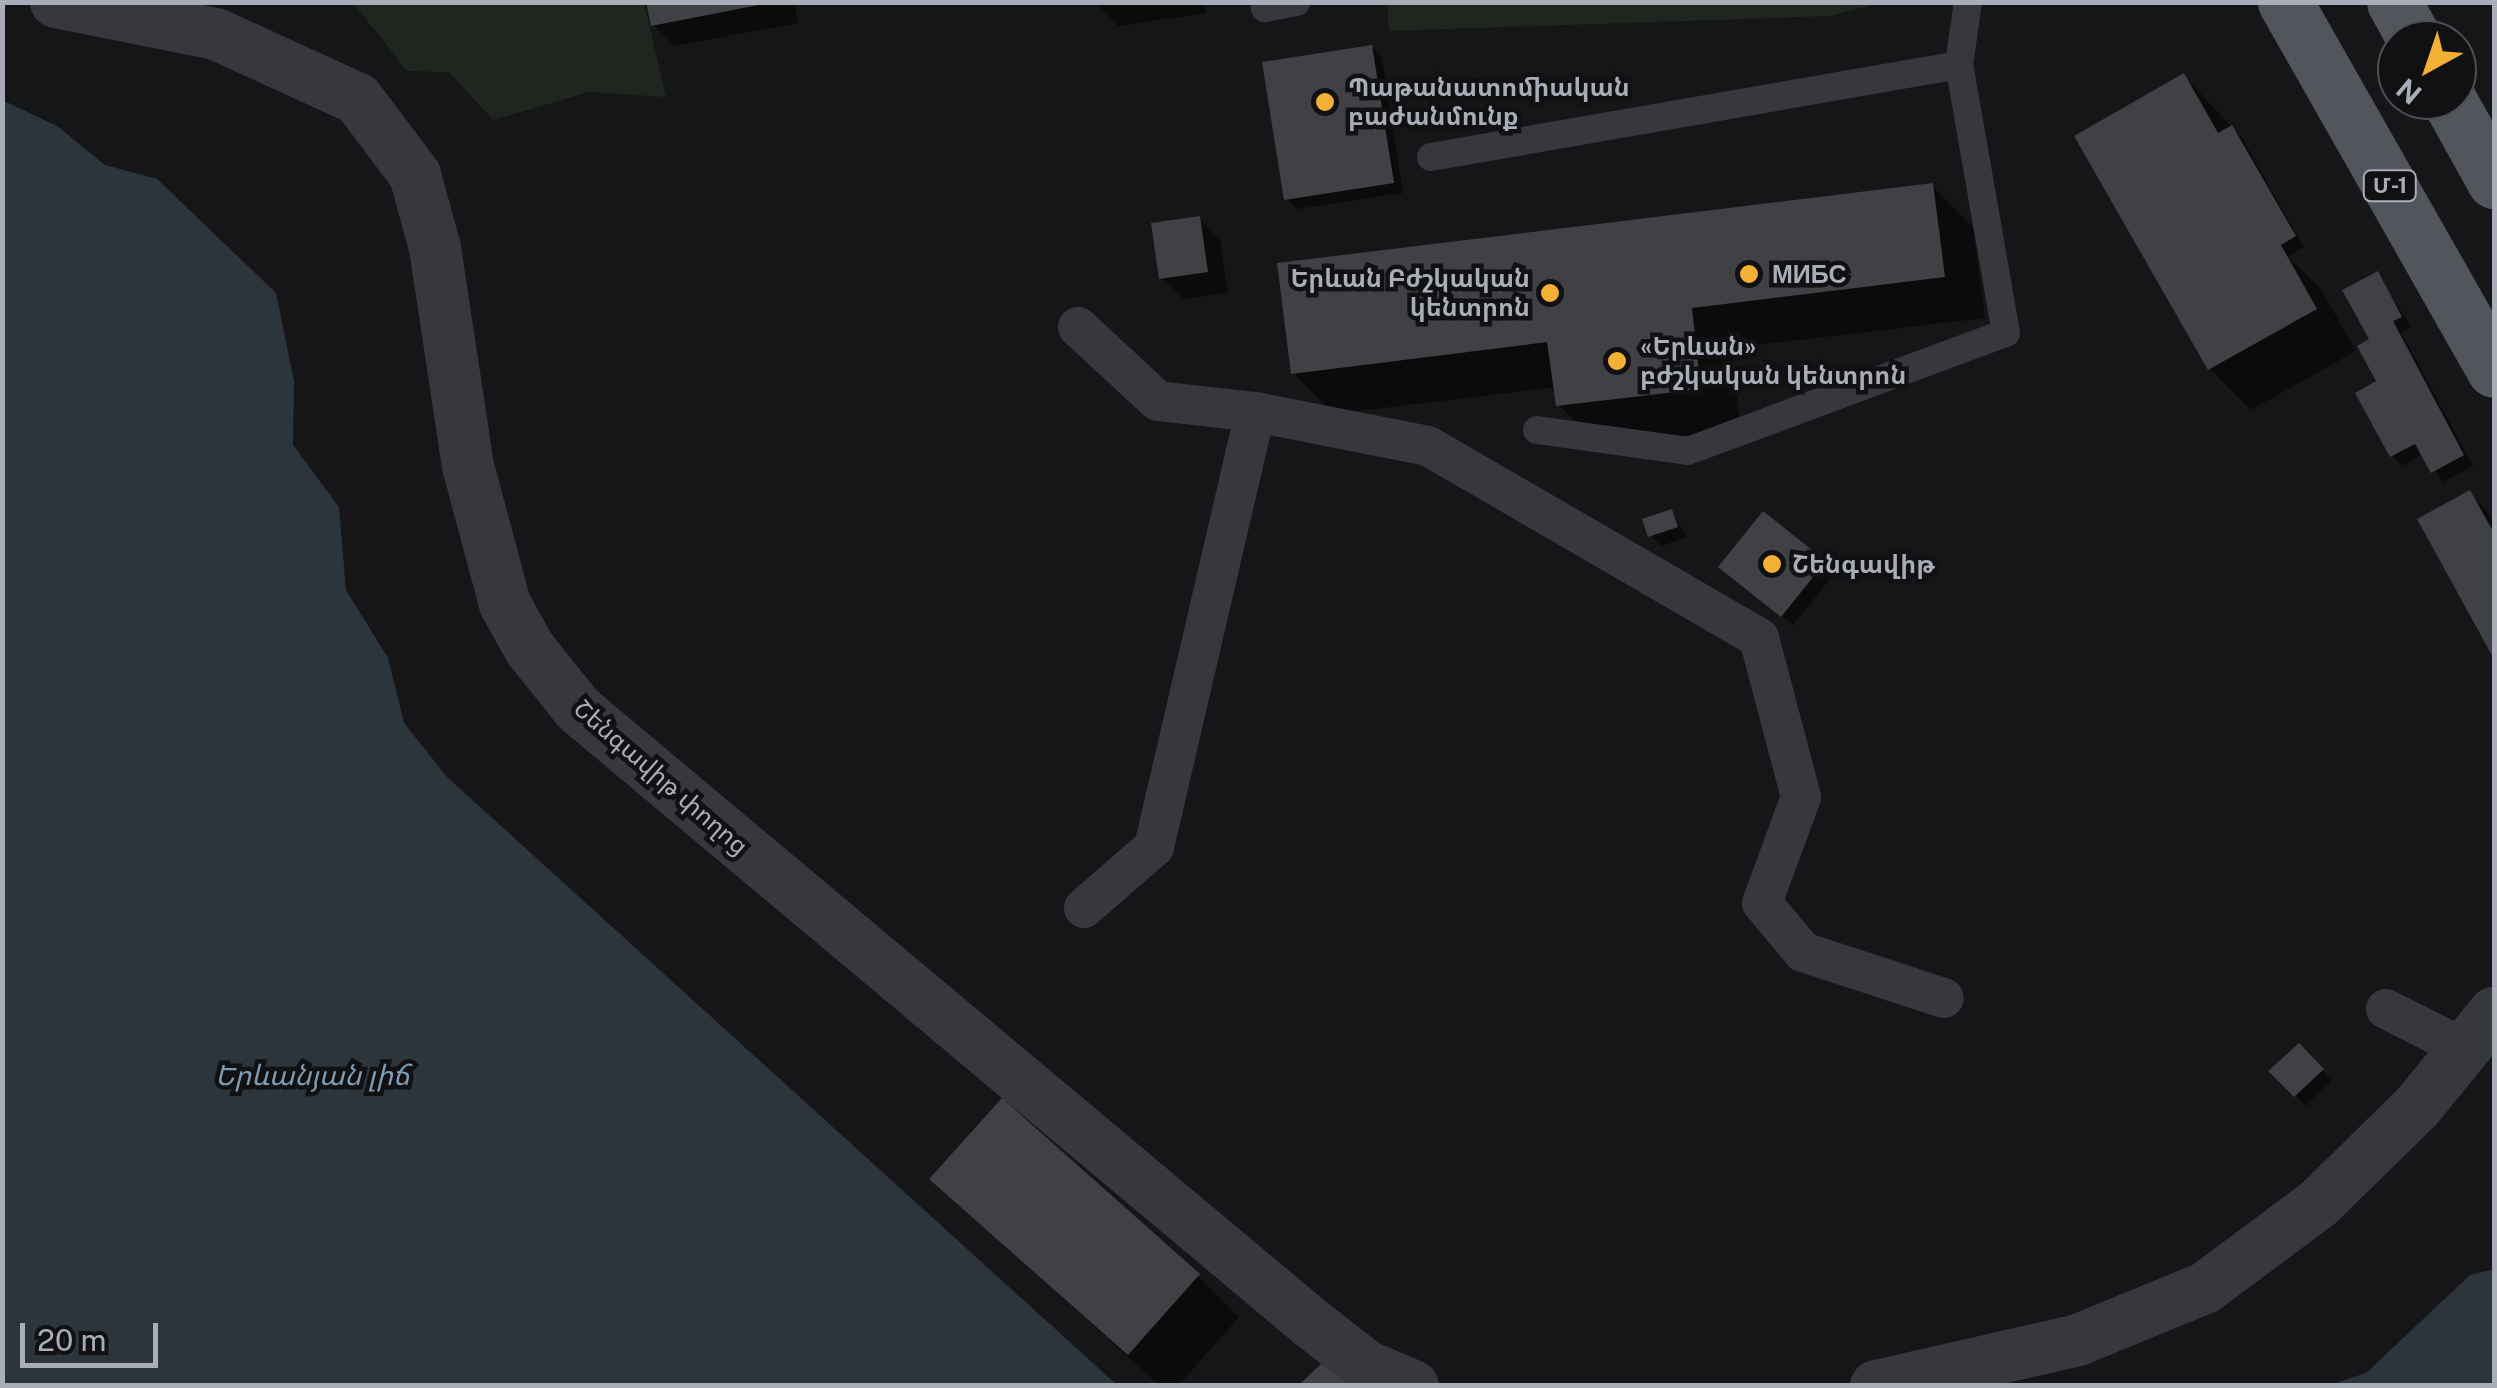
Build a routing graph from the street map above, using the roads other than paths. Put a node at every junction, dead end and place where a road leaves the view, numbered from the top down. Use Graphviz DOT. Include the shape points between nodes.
graph roads {
  1 [pos="56,2"];
  2 [pos="1265,2"];
  3 [pos="1296,2"];
  4 [pos="1968,2"];
  5 [pos="2285,2"];
  6 [pos="1959,66"];
  7 [pos="2460,120"];
  8 [pos="1431,156"];
  9 [pos="2494,181"];
  10 [pos="1078,326"];
  11 [pos="2494,370"];
  12 [pos="1255,412"];
  13 [pos="1536,430"];
  14 [pos="1084,908"];
  15 [pos="1944,998"];
  16 [pos="2386,1009"];
  17 [pos="2481,1032"];
  18 [pos="1414,1386"];
  19 [pos="1876,1386"];
  1 -- 18 [label="street, Շենգավիթ փողոց" via="216,34 358,99 415,175 485,542 505,604 530,650 566,694 1312,1323 1366,1366"];
  2 -- 3 [label="lane" via="1266,8"];
  4 -- 6 [label="lane"];
  5 -- 11 [label="main road, Մ-1"];
  6 -- 8 [label="lane"];
  6 -- 13 [label="lane" via="2006,334 1688,451"];
  7 -- 9 [label="main road"];
  10 -- 12 [label="street" via="1158,402"];
  12 -- 14 [label="street" via="1154,846"];
  12 -- 15 [label="street" via="1428,446 1759,638 1802,797 1762,903 1803,952"];
  16 -- 17 [label="street"];
  17 -- 19 [label="street" via="2318,1203 2206,1288 2078,1340"];
}
